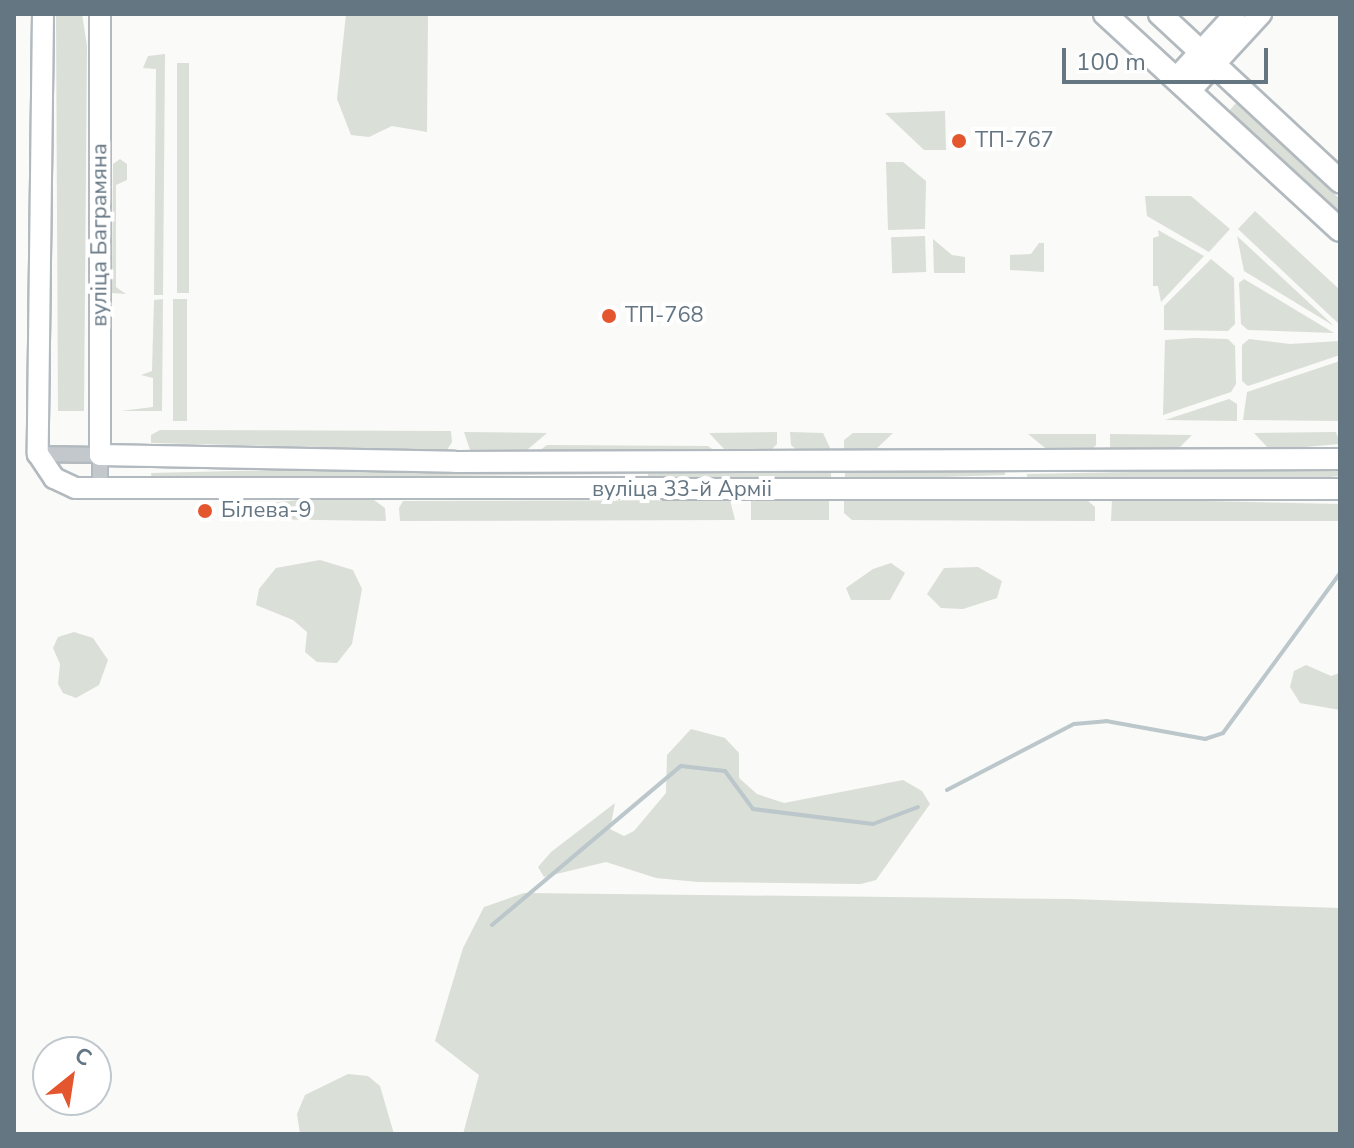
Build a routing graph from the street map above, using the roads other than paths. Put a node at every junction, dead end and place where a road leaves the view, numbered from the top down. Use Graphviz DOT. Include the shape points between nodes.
graph roads {
  1 [pos="43,14"];
  2 [pos="100,14"];
  3 [pos="1105,14"];
  4 [pos="1160,14"];
  5 [pos="1235,14"];
  6 [pos="1261,14"];
  7 [pos="1208,58"];
  8 [pos="1183,85"];
  9 [pos="1340,181"];
  10 [pos="1340,230"];
  11 [pos="38,454"];
  12 [pos="100,455"];
  13 [pos="1340,459"];
  14 [pos="1000,461"];
  15 [pos="1033,461"];
  16 [pos="621,462"];
  17 [pos="655,462"];
  18 [pos="653,488"];
  19 [pos="1032,488"];
  20 [pos="620,489"];
  21 [pos="999,489"];
  22 [pos="1340,489"];
  23 [pos="100,490"];
  1 -- 11 [label="street"];
  2 -- 12 [label="street, вуліца Баграмяна"];
  3 -- 8 [label="main road"];
  4 -- 7 [label="main road"];
  5 -- 7 [label="street"];
  6 -- 7 [label="street"];
  7 -- 8 [label="street"];
  7 -- 9 [label="main road"];
  8 -- 10 [label="main road"];
  11 -- 12 [label="street"];
  11 -- 23 [label="street, вуліца 33-й Арміі" via="54,478 75,488"];
  12 -- 16 [label="street, вуліца 33-й Арміі"];
  12 -- 23 [label="street"];
  13 -- 15 [label="street, вуліца 33-й Арміі"];
  14 -- 15 [label="street, вуліца 33-й Арміі"];
  14 -- 17 [label="street, вуліца 33-й Арміі"];
  14 -- 21 [label="street" via="1012,474"];
  15 -- 19 [label="street" via="1020,475"];
  16 -- 17 [label="street, вуліца 33-й Арміі"];
  16 -- 20 [label="street" via="633,475"];
  17 -- 18 [label="street" via="642,475"];
  18 -- 20 [label="street, вуліца 33-й Арміі"];
  18 -- 21 [label="street, вуліца 33-й Арміі"];
  19 -- 21 [label="street, вуліца 33-й Арміі"];
  19 -- 22 [label="street, вуліца 33-й Арміі"];
  20 -- 23 [label="street, вуліца 33-й Арміі"];
}
